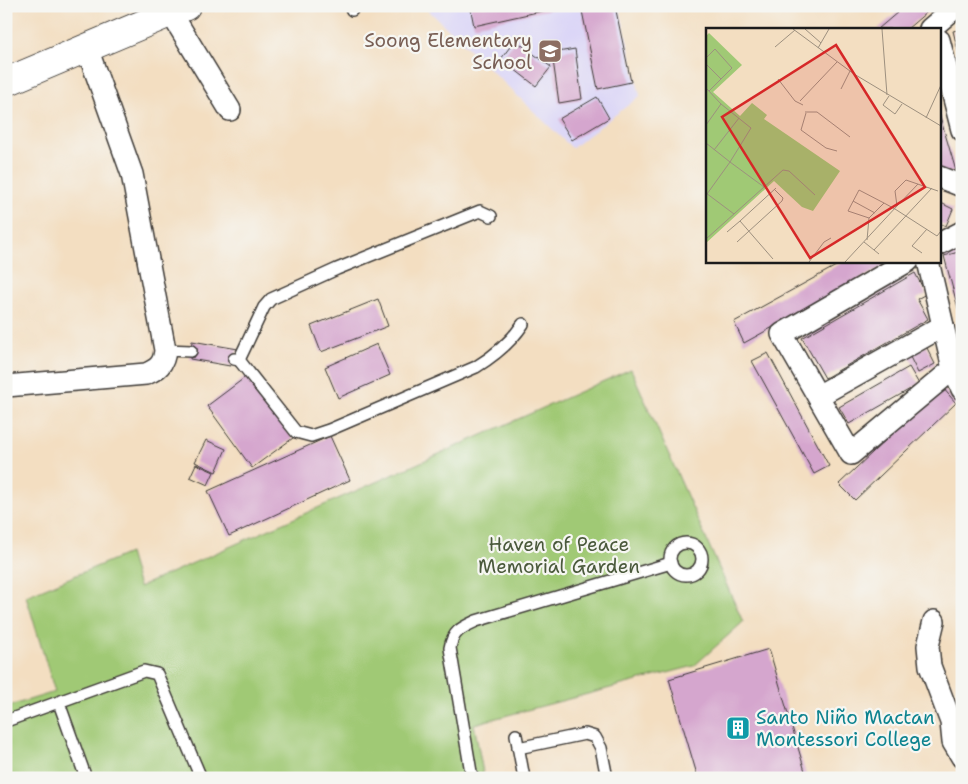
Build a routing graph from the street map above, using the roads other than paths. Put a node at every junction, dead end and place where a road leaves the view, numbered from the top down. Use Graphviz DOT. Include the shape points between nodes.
graph roads {
  1 [pos="957,6"];
  2 [pos="179,9"];
  3 [pos="937,28"];
  4 [pos="87,48"];
  5 [pos="940,49"];
  6 [pos="6,82"];
  7 [pos="230,110"];
  8 [pos="962,130"];
  9 [pos="940,177"];
  10 [pos="962,186"];
  11 [pos="490,216"];
  12 [pos="962,232"];
  13 [pos="940,243"];
  14 [pos="906,262"];
  15 [pos="928,262"];
  16 [pos="522,324"];
  17 [pos="943,326"];
  18 [pos="166,350"];
  19 [pos="191,351"];
  20 [pos="953,369"];
  21 [pos="6,386"];
  22 [pos="962,389"];
  23 [pos="818,396"];
  24 [pos="671,563"];
  25 [pos="934,621"];
  26 [pos="59,703"];
  27 [pos="6,721"];
  28 [pos="516,735"];
  29 [pos="518,748"];
  30 [pos="962,757"];
  31 [pos="86,778"];
  32 [pos="202,778"];
  33 [pos="472,778"];
  34 [pos="524,778"];
  35 [pos="606,778"];
  1 -- 3 [label="street"];
  2 -- 4 [label="street"];
  2 -- 7 [label="street"];
  4 -- 6 [label="street"];
  4 -- 18 [label="street" via="132,174"];
  5 -- 8 [label="street"];
  9 -- 10 [label="street"];
  11 -- 16 [label="lane" via="480,211 271,299 236,360 296,432 310,436 476,367 516,335"];
  12 -- 13 [label="street"];
  14 -- 23 [label="street" via="782,334"];
  15 -- 17 [label="street"];
  17 -- 20 [label="street"];
  17 -- 23 [label="street"];
  18 -- 19 [label="lane"];
  18 -- 21 [label="street" via="165,360 146,374"];
  20 -- 22 [label="street"];
  20 -- 23 [label="street" via="851,454"];
  24 -- 33 [label="lane" via="458,629 450,648"];
  25 -- 30 [label="street" via="928,646 930,666 951,722 953,742"];
  26 -- 27 [label="lane"];
  26 -- 31 [label="lane"];
  26 -- 32 [label="lane" via="144,672 157,674"];
  28 -- 29 [label="lane"];
  29 -- 34 [label="lane"];
  29 -- 35 [label="lane" via="585,734 595,737 601,748"];
}
